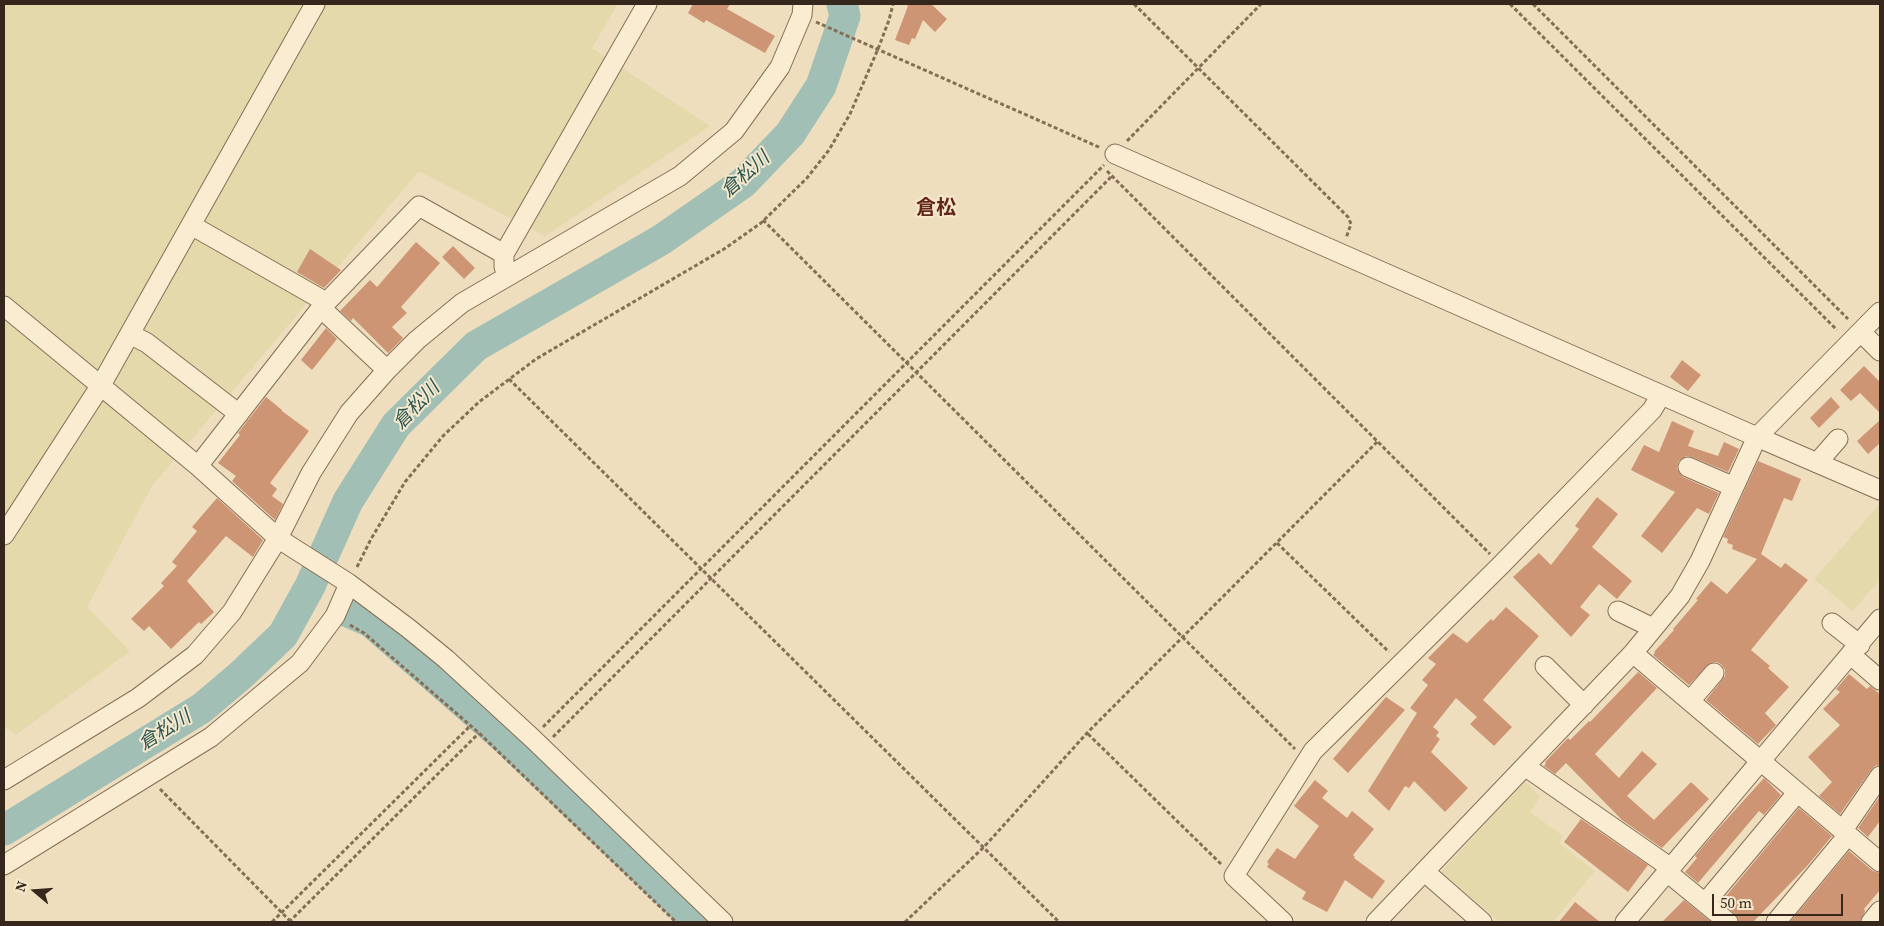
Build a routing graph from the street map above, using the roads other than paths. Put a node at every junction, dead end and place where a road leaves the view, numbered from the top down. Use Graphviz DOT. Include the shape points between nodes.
graph roads {
  1 [pos="316,4"];
  2 [pos="647,4"];
  3 [pos="807,12"];
  4 [pos="1109,160"];
  5 [pos="191,225"];
  6 [pos="504,254"];
  7 [pos="504,278"];
  8 [pos="324,305"];
  9 [pos="4,306"];
  10 [pos="1880,312"];
  11 [pos="130,334"];
  12 [pos="1869,341"];
  13 [pos="387,370"];
  14 [pos="101,385"];
  15 [pos="1661,395"];
  16 [pos="239,414"];
  17 [pos="1757,437"];
  18 [pos="1838,439"];
  19 [pos="1817,463"];
  20 [pos="198,466"];
  21 [pos="1688,467"];
  22 [pos="1734,486"];
  23 [pos="1880,490"];
  24 [pos="4,535"];
  25 [pos="278,539"];
  26 [pos="348,584"];
  27 [pos="1618,611"];
  28 [pos="1880,619"];
  29 [pos="1832,623"];
  30 [pos="1653,628"];
  31 [pos="1855,650"];
  32 [pos="1632,653"];
  33 [pos="1545,666"];
  34 [pos="1714,673"];
  35 [pos="1880,680"];
  36 [pos="1690,701"];
  37 [pos="1584,705"];
  38 [pos="1760,762"];
  39 [pos="1526,767"];
  40 [pos="1880,776"];
  41 [pos="4,780"];
  42 [pos="1797,792"];
  43 [pos="1845,832"];
  44 [pos="1880,862"];
  45 [pos="4,865"];
  46 [pos="1669,870"];
  47 [pos="1425,872"];
  48 [pos="1880,911"];
  49 [pos="1714,915"];
  50 [pos="723,922"];
  51 [pos="1283,922"];
  52 [pos="1376,922"];
  53 [pos="1482,922"];
  54 [pos="1625,922"];
  55 [pos="1776,922"];
  56 [pos="1871,922"];
  1 -- 5 [label="street"];
  2 -- 6 [label="street"];
  3 -- 7 [label="street" via="802,15 780,67 734,131 680,176"];
  4 -- 15 [label="street" via="1339,253"];
  5 -- 8 [label="street"];
  5 -- 11 [label="street"];
  6 -- 7 [label="street"];
  6 -- 8 [label="street" via="419,206"];
  7 -- 13 [label="street" via="462,303"];
  8 -- 13 [label="street"];
  8 -- 16 [label="street"];
  9 -- 14 [label="street"];
  10 -- 12 [label="street"];
  11 -- 14 [label="street"];
  11 -- 16 [label="street" via="147,343"];
  12 -- 17 [label="street"];
  13 -- 25 [label="street" via="349,413 311,473"];
  14 -- 20 [label="street"];
  14 -- 24 [label="street"];
  15 -- 17 [label="street"];
  15 -- 51 [label="street" via="1652,410 1501,565 1313,751 1234,876"];
  16 -- 20 [label="street"];
  17 -- 19 [label="street"];
  17 -- 22 [label="street"];
  18 -- 19 [label="street"];
  19 -- 23 [label="street"];
  20 -- 25 [label="street"];
  21 -- 22 [label="street"];
  22 -- 30 [label="street" via="1700,561 1680,596"];
  25 -- 26 [label="street"];
  25 -- 41 [label="street" via="232,612 194,655 138,698"];
  26 -- 45 [label="street" via="334,616 300,663 211,737"];
  26 -- 50 [label="street" via="446,659"];
  27 -- 30 [label="street"];
  28 -- 31 [label="street"];
  29 -- 31 [label="street"];
  30 -- 32 [label="street"];
  31 -- 35 [label="street"];
  31 -- 38 [label="street"];
  32 -- 36 [label="street"];
  32 -- 37 [label="street"];
  33 -- 37 [label="street"];
  34 -- 36 [label="street"];
  36 -- 38 [label="street"];
  37 -- 39 [label="street"];
  38 -- 42 [label="street"];
  38 -- 46 [label="street"];
  39 -- 46 [label="street"];
  39 -- 47 [label="street"];
  40 -- 43 [label="street"];
  42 -- 43 [label="street"];
  42 -- 49 [label="street"];
  43 -- 44 [label="street"];
  43 -- 55 [label="street"];
  46 -- 49 [label="street"];
  46 -- 54 [label="street"];
  47 -- 52 [label="street"];
  47 -- 53 [label="street"];
  48 -- 56 [label="street"];
}
